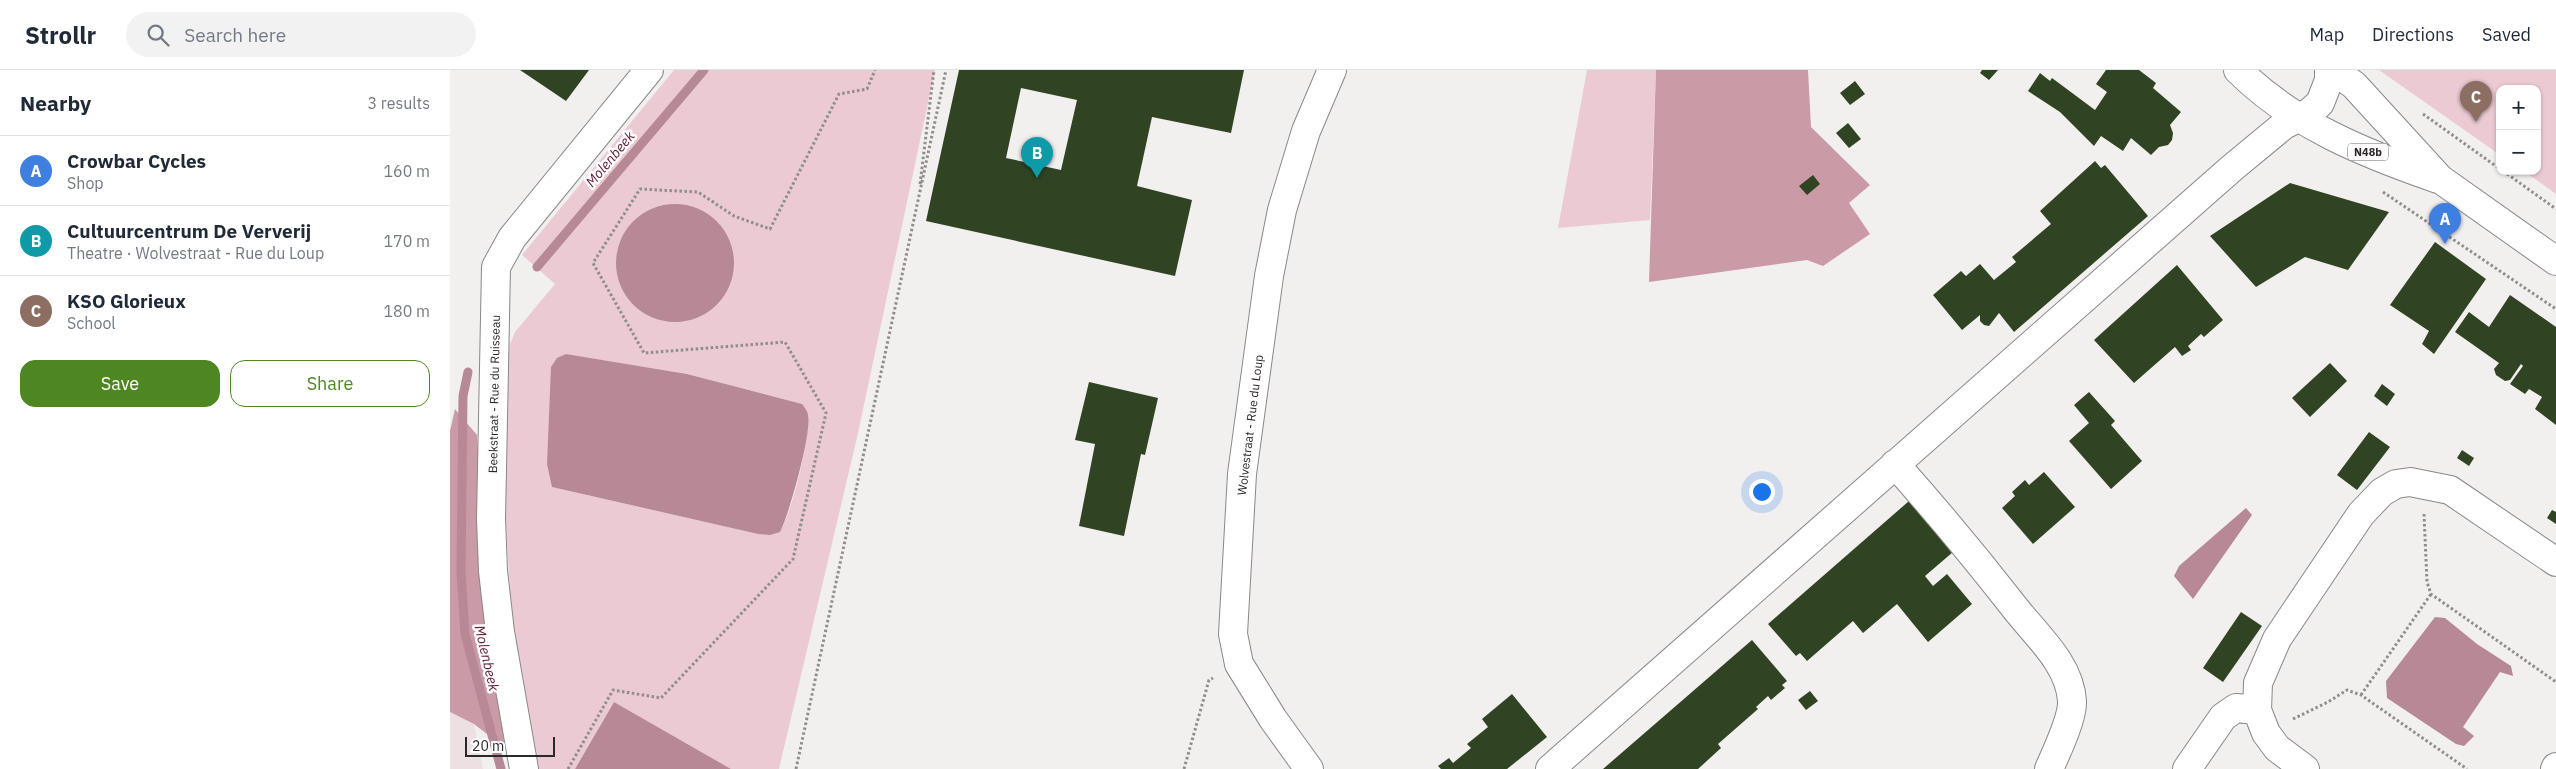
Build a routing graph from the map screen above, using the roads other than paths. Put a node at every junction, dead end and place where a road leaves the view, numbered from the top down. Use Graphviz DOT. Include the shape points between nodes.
graph roads {
  1 [pos="649,70"];
  2 [pos="1332,70"];
  3 [pos="2238,70"];
  4 [pos="2329,70"];
  5 [pos="2333,70"];
  6 [pos="2260,79"];
  7 [pos="2300,117"];
  8 [pos="2440,179"];
  9 [pos="2556,260"];
  10 [pos="1895,464"];
  11 [pos="2556,562"];
  12 [pos="2262,721"];
  13 [pos="524,769"];
  14 [pos="1309,769"];
  15 [pos="1550,769"];
  16 [pos="2048,769"];
  17 [pos="2187,769"];
  18 [pos="2305,769"];
  1 -- 13 [label="street, Beekstraat - Rue du Ruisseau" via="512,238 496,267 493,572"];
  2 -- 14 [label="street, Wolvestraat - Rue du Loup" via="1306,130 1282,210 1268,276 1242,474 1233,634 1239,664"];
  3 -- 6 [label="street, N48b"];
  4 -- 7 [label="street" via="2330,80 2320,103"];
  5 -- 8 [label="street, N48b" via="2354,85"];
  6 -- 7 [label="street, N48b"];
  7 -- 8 [label="street, N48b" via="2321,131 2385,160"];
  7 -- 10 [label="street" via="2284,125 2232,168"];
  8 -- 9 [label="street, N48b"];
  10 -- 15 [label="street"];
  10 -- 16 [label="street" via="1960,536 2049,648 2064,674 2072,701 2062,737"];
  11 -- 12 [label="street" via="2450,490 2410,482 2396,484 2382,492 2361,514 2277,639 2258,683"];
  12 -- 17 [label="street" via="2236,708 2223,717"];
  12 -- 18 [label="street" via="2278,748"];
}
